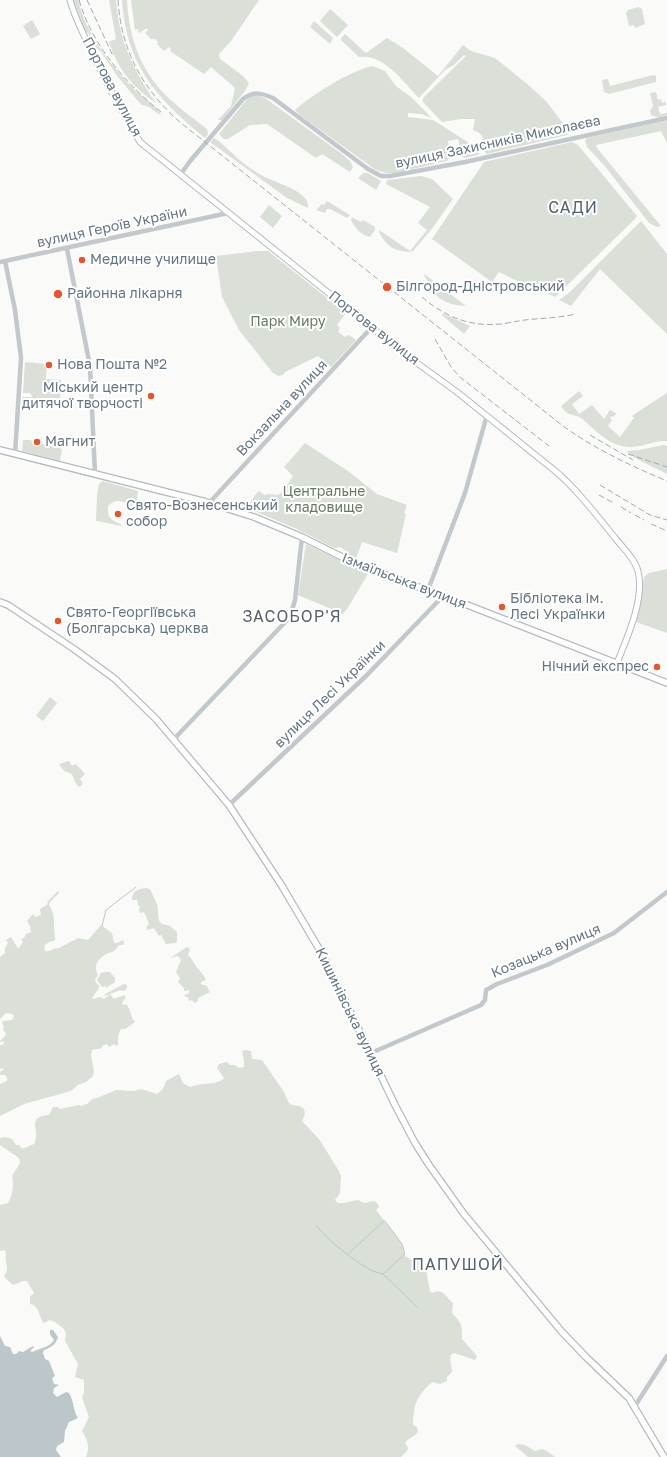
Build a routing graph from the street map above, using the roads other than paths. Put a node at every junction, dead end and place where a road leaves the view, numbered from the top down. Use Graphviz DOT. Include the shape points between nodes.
graph roads {
  1 [pos="70,0"];
  2 [pos="667,118"];
  3 [pos="180,175"];
  4 [pos="228,213"];
  5 [pos="67,249"];
  6 [pos="3,262"];
  7 [pos="372,327"];
  8 [pos="487,415"];
  9 [pos="0,450"];
  10 [pos="15,454"];
  11 [pos="95,474"];
  12 [pos="209,503"];
  13 [pos="302,537"];
  14 [pos="428,590"];
  15 [pos="443,596"];
  16 [pos="0,602"];
  17 [pos="618,663"];
  18 [pos="667,682"];
  19 [pos="174,739"];
  20 [pos="229,805"];
  21 [pos="667,892"];
  22 [pos="371,1053"];
  23 [pos="667,1356"];
  24 [pos="635,1406"];
  25 [pos="664,1457"];
  1 -- 3 [label="main road, Портова вулиця" via="91,51 128,123 140,142"];
  2 -- 3 [label="street, вулиця Захисників Миколаєва" via="465,162 381,176 273,98 255,93 243,98"];
  3 -- 4 [label="main road, Портова вулиця"];
  4 -- 5 [label="street, вулиця Героїв України"];
  4 -- 7 [label="main road, Портова вулиця"];
  5 -- 6 [label="street, вулиця Героїв України"];
  5 -- 11 [label="street" via="90,366"];
  6 -- 10 [label="street" via="15,310 21,358"];
  7 -- 8 [label="main road, Портова вулиця"];
  7 -- 12 [label="street, Вокзальна вулиця"];
  8 -- 14 [label="street" via="465,494"];
  8 -- 17 [label="main road, Портова вулиця" via="559,474 634,562 639,576 637,605"];
  9 -- 10 [label="main road, Ізмаїльська вулиця"];
  10 -- 11 [label="main road, Ізмаїльська вулиця"];
  11 -- 12 [label="main road, Ізмаїльська вулиця"];
  12 -- 13 [label="main road, Ізмаїльська вулиця" via="254,517"];
  13 -- 14 [label="main road, Ізмаїльська вулиця" via="356,564"];
  13 -- 19 [label="street" via="295,600 290,618"];
  14 -- 15 [label="main road, Ізмаїльська вулиця"];
  15 -- 17 [label="main road, Ізмаїльська вулиця"];
  15 -- 20 [label="street, вулиця Лесі Українки" via="367,675"];
  16 -- 19 [label="main road, Кишинівська вулиця" via="71,647 115,679"];
  17 -- 18 [label="main road, Ізмаїльська вулиця"];
  19 -- 20 [label="main road, Кишинівська вулиця"];
  20 -- 22 [label="main road, Кишинівська вулиця" via="282,886 325,959"];
  21 -- 22 [label="street, Козацька вулиця" via="614,933 547,965 489,988 485,992 484,1003 481,1006"];
  22 -- 24 [label="main road, Кишинівська вулиця" via="415,1142 443,1186 562,1332 630,1398"];
  23 -- 24 [label="street"];
  24 -- 25 [label="main road, Кишинівська вулиця"];
}
